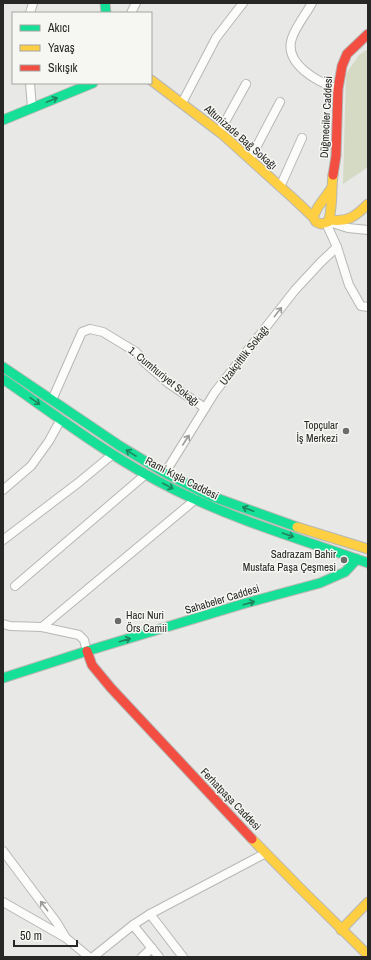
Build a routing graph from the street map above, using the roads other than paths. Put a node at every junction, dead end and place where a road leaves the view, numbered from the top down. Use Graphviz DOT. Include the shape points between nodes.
graph roads {
  1 [pos="136,3"];
  2 [pos="243,3"];
  3 [pos="312,3"];
  4 [pos="132,12"];
  5 [pos="368,34"];
  6 [pos="152,81"];
  7 [pos="30,84"];
  8 [pos="91,84"];
  9 [pos="246,84"];
  10 [pos="338,89"];
  11 [pos="280,102"];
  12 [pos="182,103"];
  13 [pos="32,108"];
  14 [pos="3,120"];
  15 [pos="220,132"];
  16 [pos="302,138"];
  17 [pos="250,159"];
  18 [pos="280,187"];
  19 [pos="331,188"];
  20 [pos="368,204"];
  21 [pos="316,211"];
  22 [pos="328,220"];
  23 [pos="368,230"];
  24 [pos="337,247"];
  25 [pos="364,306"];
  26 [pos="3,361"];
  27 [pos="3,367"];
  28 [pos="17,377"];
  29 [pos="3,379"];
  30 [pos="52,400"];
  31 [pos="204,408"];
  32 [pos="61,419"];
  33 [pos="113,454"];
  34 [pos="165,473"];
  35 [pos="146,474"];
  36 [pos="3,490"];
  37 [pos="195,499"];
  38 [pos="3,540"];
  39 [pos="350,545"];
  40 [pos="368,549"];
  41 [pos="357,559"];
  42 [pos="368,563"];
  43 [pos="15,586"];
  44 [pos="3,624"];
  45 [pos="42,627"];
  46 [pos="88,651"];
  47 [pos="3,678"];
  48 [pos="3,851"];
  49 [pos="266,853"];
  50 [pos="3,902"];
  51 [pos="368,902"];
  52 [pos="150,914"];
  53 [pos="133,925"];
  54 [pos="341,930"];
  55 [pos="66,938"];
  56 [pos="152,948"];
  57 [pos="368,955"];
  58 [pos="89,957"];
  59 [pos="93,957"];
  60 [pos="142,957"];
  61 [pos="159,957"];
  62 [pos="183,957"];
  1 -- 4 [label="street"];
  2 -- 12 [label="street" via="216,38"];
  3 -- 10 [label="street" via="292,38 291,53 300,67"];
  5 -- 10 [label="main road, Düğmeciler Caddesi" via="347,54"];
  6 -- 12 [label="main road, Altunizade Bağ Sokağı"];
  7 -- 13 [label="street"];
  13 -- 8 [label="main road, one-way"];
  9 -- 15 [label="street"];
  10 -- 19 [label="main road, Düğmeciler Caddesi" via="336,156"];
  11 -- 17 [label="street"];
  12 -- 15 [label="main road, Altunizade Bağ Sokağı"];
  13 -- 14 [label="main road"];
  15 -- 17 [label="main road, Altunizade Bağ Sokağı"];
  16 -- 18 [label="street"];
  17 -- 18 [label="main road, Altunizade Bağ Sokağı"];
  18 -- 21 [label="main road, Altunizade Bağ Sokağı" via="294,199"];
  19 -- 21 [label="main road"];
  19 -- 22 [label="main road, Düğmeciler Caddesi"];
  20 -- 22 [label="main road" via="346,221"];
  21 -- 22 [label="main road" via="327,209"];
  21 -- 22 [label="main road" via="318,223"];
  22 -- 23 [label="street" via="348,228"];
  22 -- 24 [label="street"];
  24 -- 25 [label="street" via="349,285"];
  31 -- 24 [label="street, Uzakçiftlik Sokağı, one-way" via="295,290"];
  26 -- 28 [label="main road"];
  27 -- 28 [label="main road, Rami Kışla Caddesi"];
  28 -- 30 [label="main road, Rami Kışla Caddesi"];
  29 -- 32 [label="main road, Rami Kışla Caddesi, one-way"];
  30 -- 31 [label="street, 1. Cumhuriyet Sokağı" via="82,332 90,329 103,332 136,352 168,383"];
  34 -- 30 [label="main road, Rami Kışla Caddesi, one-way"];
  34 -- 31 [label="street, Uzakçiftlik Sokağı, one-way" via="198,422"];
  32 -- 33 [label="main road, Rami Kışla Caddesi"];
  32 -- 36 [label="street" via="31,466"];
  33 -- 35 [label="main road, Rami Kışla Caddesi"];
  33 -- 38 [label="street"];
  39 -- 34 [label="main road, Rami Kışla Caddesi, one-way" via="208,495"];
  35 -- 37 [label="main road, Rami Kışla Caddesi, one-way"];
  35 -- 43 [label="street"];
  37 -- 41 [label="main road, Rami Kışla Caddesi, one-way" via="267,528"];
  37 -- 45 [label="street"];
  39 -- 40 [label="main road, Rami Kışla Caddesi"];
  39 -- 41 [label="main road"];
  41 -- 42 [label="main road, Rami Kışla Caddesi"];
  46 -- 41 [label="main road, Sahabeler Caddesi, one-way" via="320,583 345,572"];
  44 -- 45 [label="street"];
  45 -- 46 [label="street" via="79,635"];
  46 -- 47 [label="main road, Sahabeler Caddesi"];
  46 -- 49 [label="main road, Ferhatpaşa Caddesi" via="92,664 106,683"];
  55 -- 48 [label="street, one-way"];
  49 -- 52 [label="street"];
  49 -- 54 [label="main road, Ferhatpaşa Caddesi"];
  50 -- 55 [label="street"];
  51 -- 54 [label="main road"];
  52 -- 53 [label="street"];
  52 -- 62 [label="street"];
  53 -- 56 [label="street"];
  53 -- 59 [label="street"];
  54 -- 57 [label="main road, Ferhatpaşa Caddesi"];
  55 -- 58 [label="street"];
  56 -- 60 [label="street"];
  56 -- 61 [label="street"];
}
